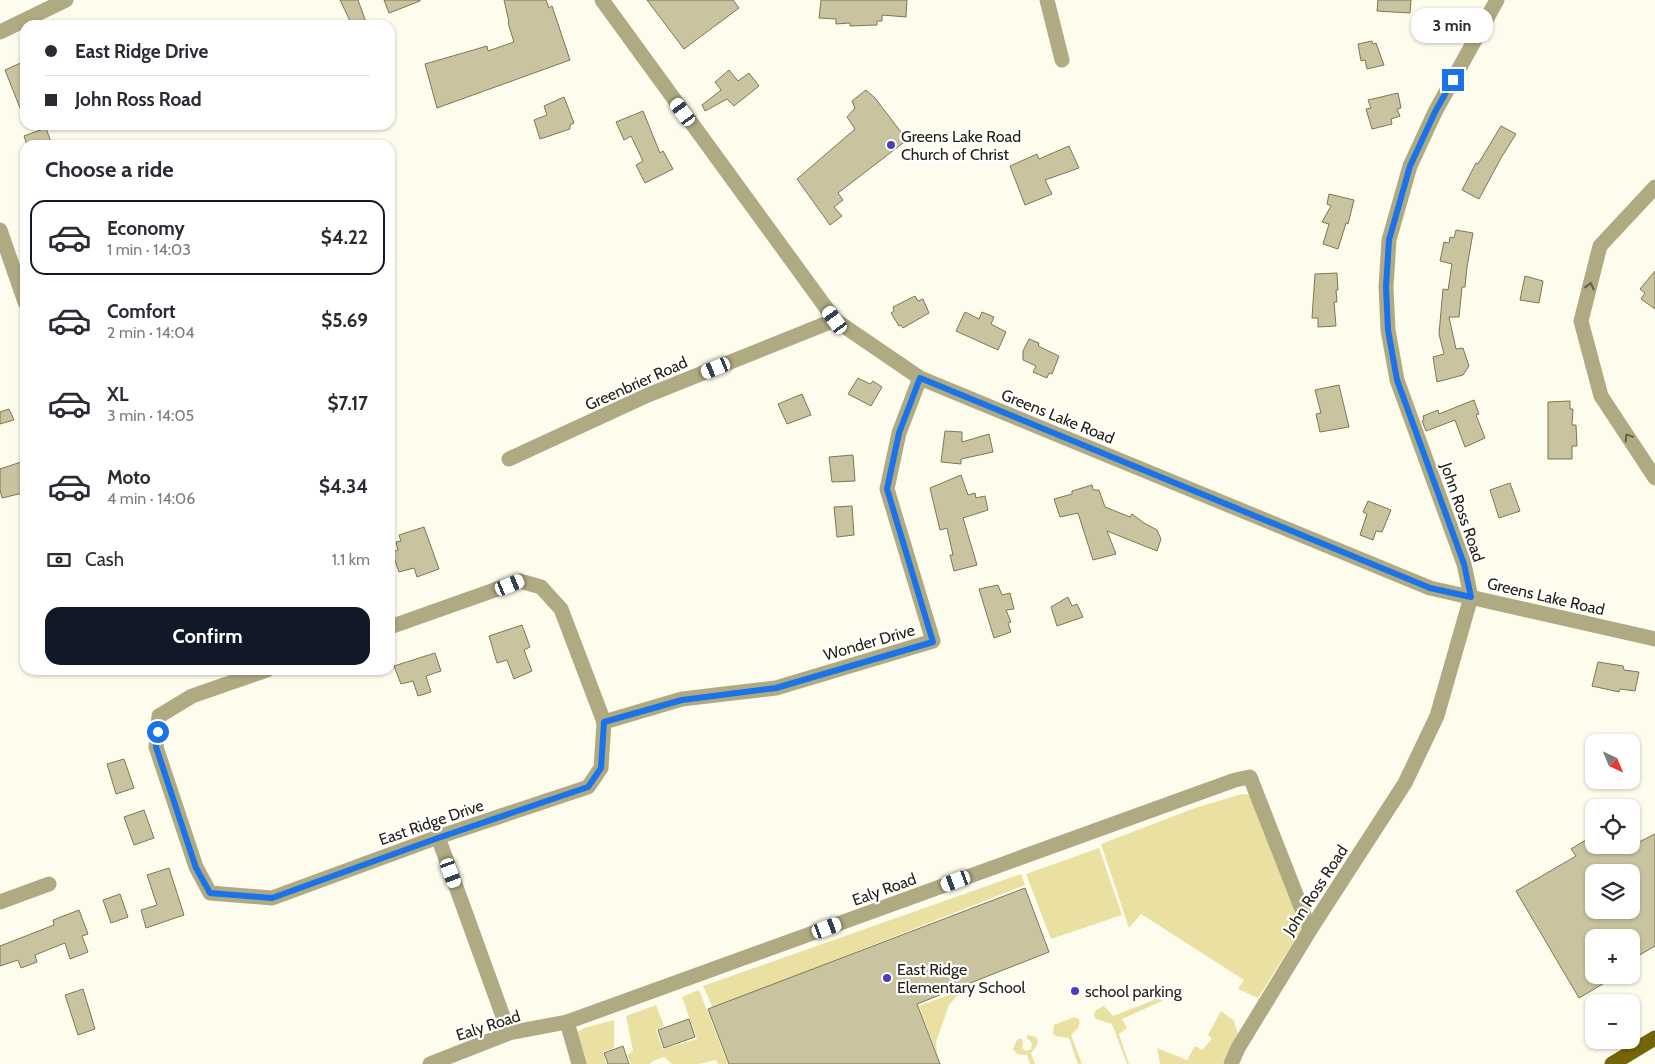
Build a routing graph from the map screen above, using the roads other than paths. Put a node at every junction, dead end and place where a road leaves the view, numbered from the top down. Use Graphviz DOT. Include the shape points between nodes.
graph roads {
  1 [pos="66,0"];
  2 [pos="602,0"];
  3 [pos="1047,0"];
  4 [pos="1497,0"];
  5 [pos="25,20"];
  6 [pos="20,22"];
  7 [pos="0,32"];
  8 [pos="1062,60"];
  9 [pos="1655,187"];
  10 [pos="0,230"];
  11 [pos="20,288"];
  12 [pos="835,320"];
  13 [pos="920,378"];
  14 [pos="509,460"];
  15 [pos="1655,478"];
  16 [pos="1471,597"];
  17 [pos="395,625"];
  18 [pos="1655,638"];
  19 [pos="252,675"];
  20 [pos="604,722"];
  21 [pos="438,838"];
  22 [pos="49,884"];
  23 [pos="0,902"];
  24 [pos="1310,930"];
  25 [pos="567,1022"];
  26 [pos="510,1033"];
  27 [pos="1655,1038"];
  28 [pos="430,1064"];
  29 [pos="579,1064"];
  30 [pos="1231,1064"];
  31 [pos="1612,1064"];
  1 -- 5 [label="street"];
  2 -- 12 [label="street, Greens Lake Road"];
  3 -- 8 [label="street"];
  4 -- 16 [label="street, John Ross Road" via="1435,112 1410,166 1389,240 1386,287 1388,330 1397,380 1464,564"];
  6 -- 7 [label="street"];
  15 -- 9 [label="street, one-way" via="1601,396 1581,321 1600,246"];
  10 -- 11 [label="street"];
  12 -- 13 [label="street, Greens Lake Road"];
  12 -- 14 [label="street, Greenbrier Road" via="648,395"];
  13 -- 16 [label="street, Greens Lake Road" via="1430,588"];
  13 -- 20 [label="street, Wonder Drive" via="899,433 887,489 933,642 776,688 682,700"];
  16 -- 18 [label="street, Greens Lake Road"];
  16 -- 24 [label="street, John Ross Road" via="1437,716 1405,783"];
  17 -- 20 [label="street, East Ridge Drive" via="520,581 541,587 561,609"];
  19 -- 21 [label="street, East Ridge Drive" via="192,696 159,716 156,747 196,868 210,893 272,898"];
  20 -- 21 [label="street, East Ridge Drive" via="601,768 588,787"];
  21 -- 26 [label="street"];
  22 -- 23 [label="street"];
  24 -- 25 [label="street, Ealy Road" via="1250,777 1234,780"];
  24 -- 30 [label="street, John Ross Road"];
  25 -- 26 [label="street, Ealy Road"];
  25 -- 29 [label="street"];
  26 -- 28 [label="street, Ealy Road"];
  27 -- 31 [label="main road"];
}
